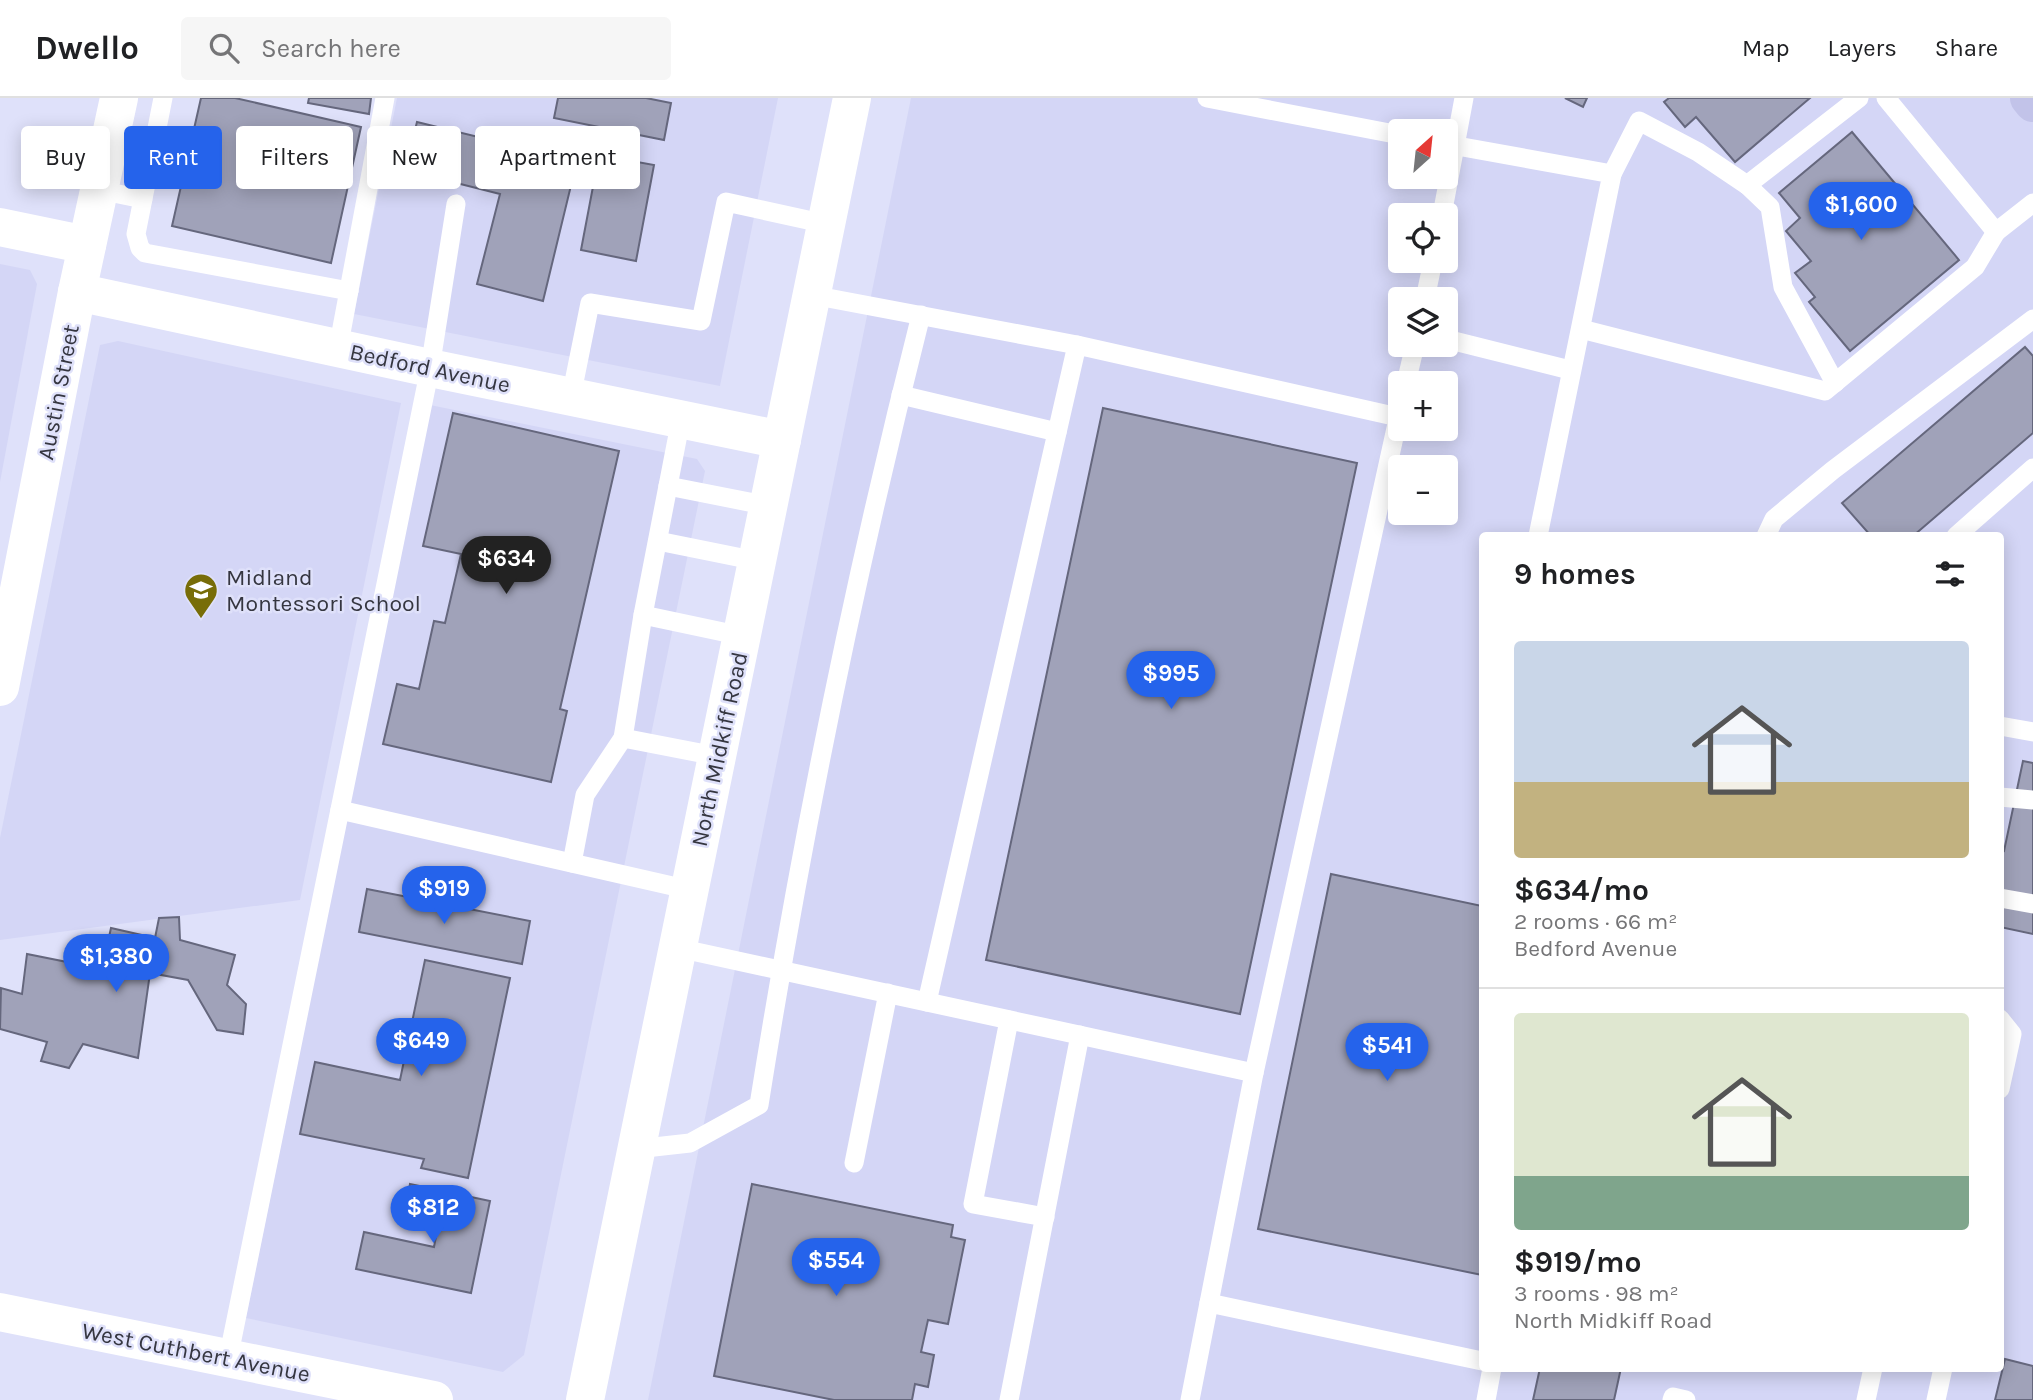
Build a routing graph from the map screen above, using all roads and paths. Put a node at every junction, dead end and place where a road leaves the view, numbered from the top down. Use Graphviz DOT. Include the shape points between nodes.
graph roads {
  1 [pos="118,98"];
  2 [pos="163,98"];
  3 [pos="385,98"];
  4 [pos="852,98"];
  5 [pos="1207,98"];
  6 [pos="1464,98"];
  7 [pos="1859,98"];
  8 [pos="1886,98"];
  9 [pos="2029,98"];
  10 [pos="2033,103"];
  11 [pos="1458,119"];
  12 [pos="1388,133"];
  13 [pos="1458,146"];
  14 [pos="1612,174"];
  15 [pos="1747,185"];
  16 [pos="99,190"];
  17 [pos="143,199"];
  18 [pos="2033,203"];
  19 [pos="456,204"];
  20 [pos="826,224"];
  21 [pos="0,227"];
  22 [pos="1996,232"];
  23 [pos="88,245"];
  24 [pos="349,291"];
  25 [pos="77,292"];
  26 [pos="812,295"];
  27 [pos="921,315"];
  28 [pos="2033,318"];
  29 [pos="1581,329"];
  30 [pos="1458,342"];
  31 [pos="1077,345"];
  32 [pos="338,349"];
  33 [pos="430,368"];
  34 [pos="1570,370"];
  35 [pos="1835,383"];
  36 [pos="901,395"];
  37 [pos="571,397"];
  38 [pos="1388,411"];
  39 [pos="681,419"];
  40 [pos="1057,432"];
  41 [pos="782,440"];
  42 [pos="1393,441"];
  43 [pos="2033,468"];
  44 [pos="668,486"];
  45 [pos="769,506"];
  46 [pos="1539,532"];
  47 [pos="1768,532"];
  48 [pos="1961,532"];
  49 [pos="658,541"];
  50 [pos="758,561"];
  51 [pos="643,615"];
  52 [pos="742,636"];
  53 [pos="0,687"];
  54 [pos="2004,727"];
  55 [pos="2033,732"];
  56 [pos="623,738"];
  57 [pos="716,756"];
  58 [pos="2004,797"];
  59 [pos="2033,800"];
  60 [pos="340,810"];
  61 [pos="572,863"];
  62 [pos="690,890"];
  63 [pos="2004,899"];
  64 [pos="2033,904"];
  65 [pos="678,948"];
  66 [pos="781,970"];
  67 [pos="888,993"];
  68 [pos="927,1002"];
  69 [pos="1009,1020"];
  70 [pos="2004,1024"];
  71 [pos="1080,1035"];
  72 [pos="2004,1071"];
  73 [pos="1254,1073"];
  74 [pos="636,1149"];
  75 [pos="854,1163"];
  76 [pos="1045,1217"];
  77 [pos="1209,1303"];
  78 [pos="0,1312"];
  79 [pos="228,1359"];
  80 [pos="1479,1360"];
  81 [pos="1491,1372"];
  82 [pos="1872,1372"];
  83 [pos="1942,1372"];
  84 [pos="434,1400"];
  85 [pos="585,1400"];
  86 [pos="1009,1400"];
  87 [pos="1191,1400"];
  88 [pos="1486,1400"];
  89 [pos="1672,1400"];
  90 [pos="1686,1400"];
  91 [pos="1866,1400"];
  92 [pos="1936,1400"];
  1 -- 16 [label="street, Austin Street"];
  2 -- 17 [label="lane"];
  3 -- 24 [label="lane"];
  4 -- 20 [label="street, North Midkiff Road"];
  5 -- 12 [label="lane"];
  6 -- 11 [label="lane"];
  7 -- 15 [label="lane"];
  8 -- 22 [label="lane"];
  9 -- 10 [label="main road"];
  13 -- 14 [label="lane"];
  14 -- 15 [label="lane" via="1639,121"];
  14 -- 29 [label="lane"];
  15 -- 35 [label="lane" via="1770,207 1783,287"];
  16 -- 17 [label="lane"];
  16 -- 23 [label="street, Austin Street"];
  17 -- 24 [label="lane" via="136,234 145,253"];
  18 -- 22 [label="lane"];
  19 -- 33 [label="lane"];
  20 -- 26 [label="street, North Midkiff Road"];
  20 -- 37 [label="lane" via="726,202 701,321 590,303"];
  21 -- 23 [label="street"];
  22 -- 35 [label="lane" via="1975,267"];
  23 -- 25 [label="street, Austin Street"];
  24 -- 32 [label="lane"];
  25 -- 32 [label="street, Bedford Avenue"];
  25 -- 53 [label="street, Austin Street"];
  26 -- 27 [label="lane"];
  26 -- 41 [label="street, North Midkiff Road"];
  27 -- 31 [label="lane"];
  27 -- 36 [label="lane"];
  28 -- 47 [label="lane" via="1833,470 1774,519"];
  29 -- 34 [label="lane"];
  29 -- 35 [label="lane" via="1825,391"];
  30 -- 34 [label="lane"];
  31 -- 38 [label="lane"];
  31 -- 40 [label="lane"];
  32 -- 33 [label="street, Bedford Avenue"];
  33 -- 37 [label="street, Bedford Avenue"];
  33 -- 60 [label="lane"];
  34 -- 46 [label="lane"];
  36 -- 40 [label="lane"];
  36 -- 66 [label="lane"];
  37 -- 39 [label="street, Bedford Avenue"];
  39 -- 41 [label="street, Bedford Avenue"];
  39 -- 44 [label="lane"];
  40 -- 68 [label="lane"];
  41 -- 45 [label="street, North Midkiff Road"];
  42 -- 73 [label="lane"];
  43 -- 48 [label="lane"];
  44 -- 45 [label="lane"];
  44 -- 49 [label="lane"];
  45 -- 50 [label="street, North Midkiff Road"];
  49 -- 50 [label="lane"];
  49 -- 51 [label="lane"];
  50 -- 52 [label="street, North Midkiff Road"];
  51 -- 52 [label="lane"];
  51 -- 56 [label="lane"];
  52 -- 57 [label="street, North Midkiff Road"];
  54 -- 55 [label="lane"];
  56 -- 57 [label="lane"];
  56 -- 61 [label="lane" via="585,795"];
  57 -- 62 [label="street, North Midkiff Road"];
  58 -- 59 [label="lane"];
  60 -- 61 [label="lane"];
  60 -- 79 [label="lane"];
  61 -- 62 [label="lane"];
  62 -- 65 [label="street, North Midkiff Road"];
  63 -- 64 [label="lane"];
  65 -- 66 [label="lane"];
  65 -- 74 [label="street, North Midkiff Road"];
  66 -- 67 [label="lane"];
  66 -- 74 [label="lane" via="759,1105 690,1143"];
  67 -- 68 [label="lane"];
  67 -- 75 [label="lane"];
  68 -- 69 [label="lane"];
  69 -- 71 [label="lane"];
  69 -- 76 [label="lane" via="973,1205"];
  70 -- 72 [label="lane" via="2012,1034"];
  71 -- 73 [label="lane"];
  71 -- 76 [label="lane"];
  73 -- 77 [label="lane"];
  74 -- 85 [label="street, North Midkiff Road"];
  76 -- 86 [label="lane"];
  77 -- 80 [label="lane"];
  77 -- 87 [label="lane"];
  78 -- 79 [label="street, West Cuthbert Avenue"];
  79 -- 84 [label="street, West Cuthbert Avenue"];
  81 -- 88 [label="lane"];
  82 -- 91 [label="lane"];
  83 -- 92 [label="lane"];
  89 -- 90 [label="lane"];
}
